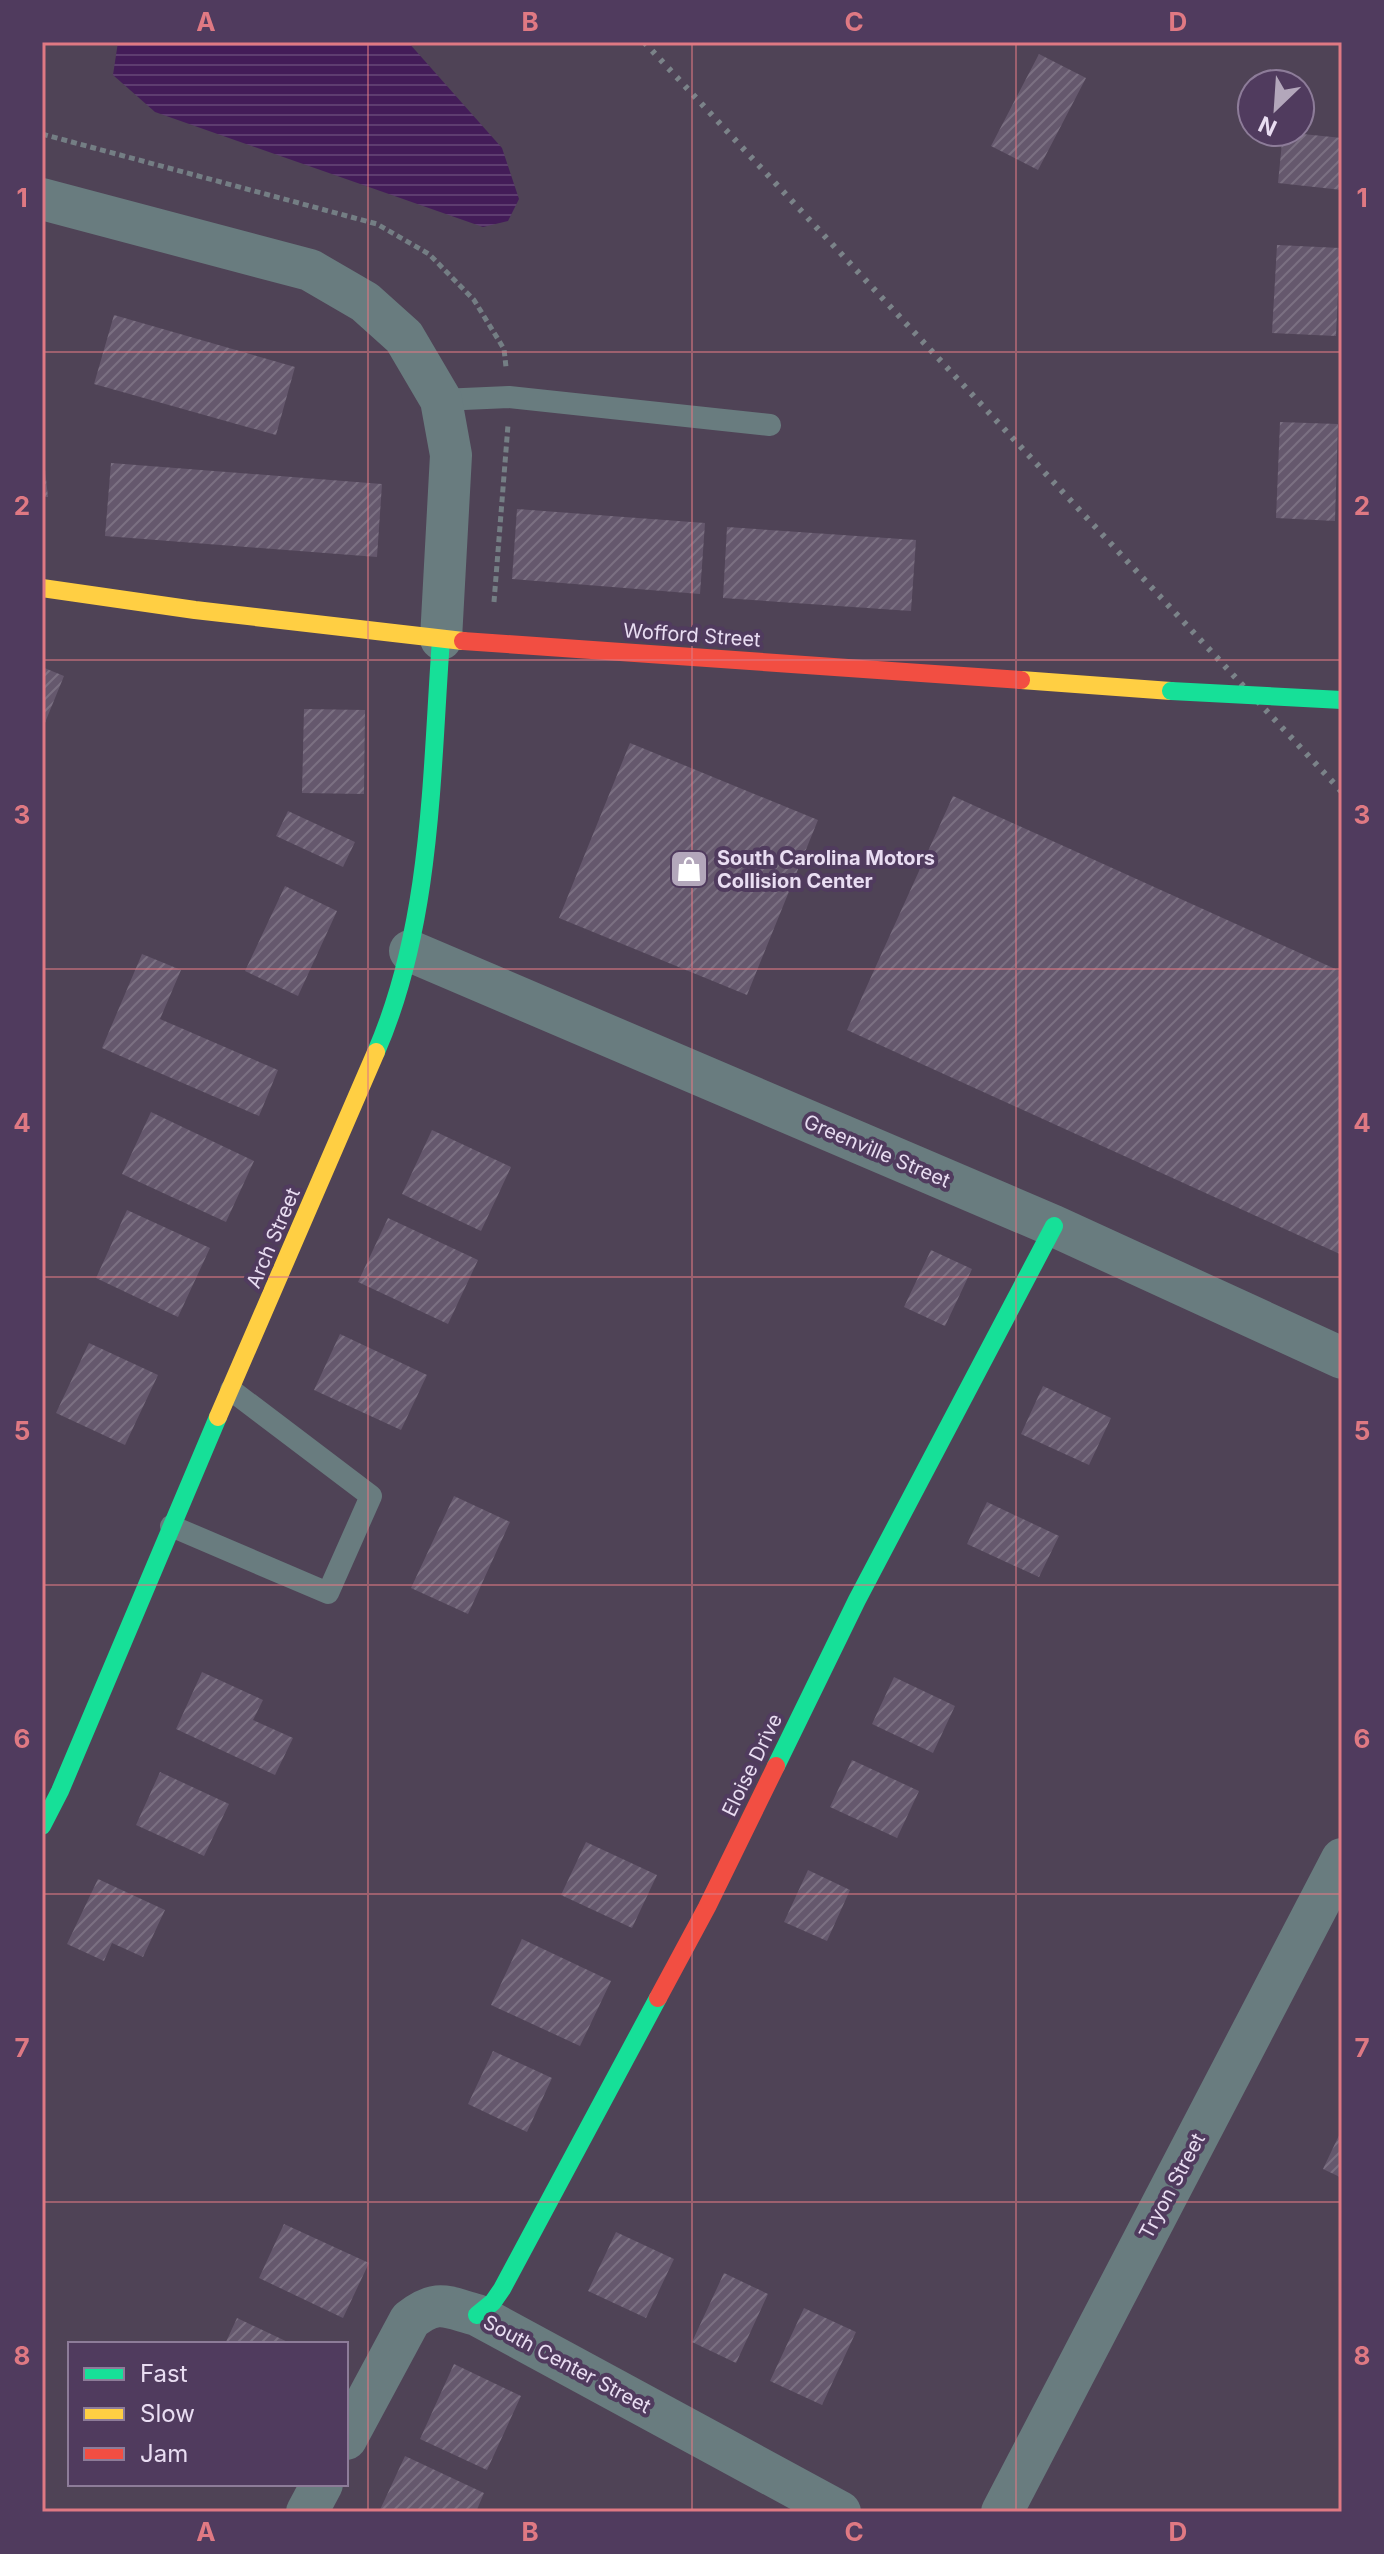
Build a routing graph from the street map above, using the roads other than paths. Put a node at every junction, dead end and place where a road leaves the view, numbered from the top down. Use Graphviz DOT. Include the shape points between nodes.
graph roads {
  1 [pos="42,199"];
  2 [pos="441,400"];
  3 [pos="770,425"];
  4 [pos="42,588"];
  5 [pos="441,639"];
  6 [pos="1342,700"];
  7 [pos="410,951"];
  8 [pos="1054,1226"];
  9 [pos="1342,1358"];
  10 [pos="231,1390"];
  11 [pos="171,1526"];
  12 [pos="42,1826"];
  13 [pos="1342,1859"];
  14 [pos="477,2315"];
  15 [pos="348,2435"];
  16 [pos="321,2486"];
  17 [pos="307,2512"];
  18 [pos="840,2512"];
  19 [pos="1002,2512"];
  1 -- 2 [label="street" via="310,270 365,302 404,337"];
  2 -- 3 [label="lane" via="509,397"];
  2 -- 5 [label="street" via="451,455"];
  4 -- 5 [label="street, Wofford Street"];
  5 -- 6 [label="street, Wofford Street, bridge"];
  5 -- 7 [label="street, Arch Street" via="424,869"];
  7 -- 8 [label="street, Greenville Street"];
  7 -- 10 [label="street, Arch Street" via="384,1034"];
  8 -- 9 [label="street, Greenville Street"];
  8 -- 14 [label="street, Eloise Drive" via="857,1600 700,1921 502,2289"];
  10 -- 11 [label="street, Arch Street"];
  10 -- 11 [label="lane" via="371,1496 328,1593"];
  11 -- 12 [label="street, Arch Street"];
  13 -- 19 [label="street, Tryon Street"];
  14 -- 15 [label="street, South Center Street" via="438,2305 410,2320"];
  14 -- 18 [label="street, South Center Street"];
  16 -- 17 [label="street"];
}
